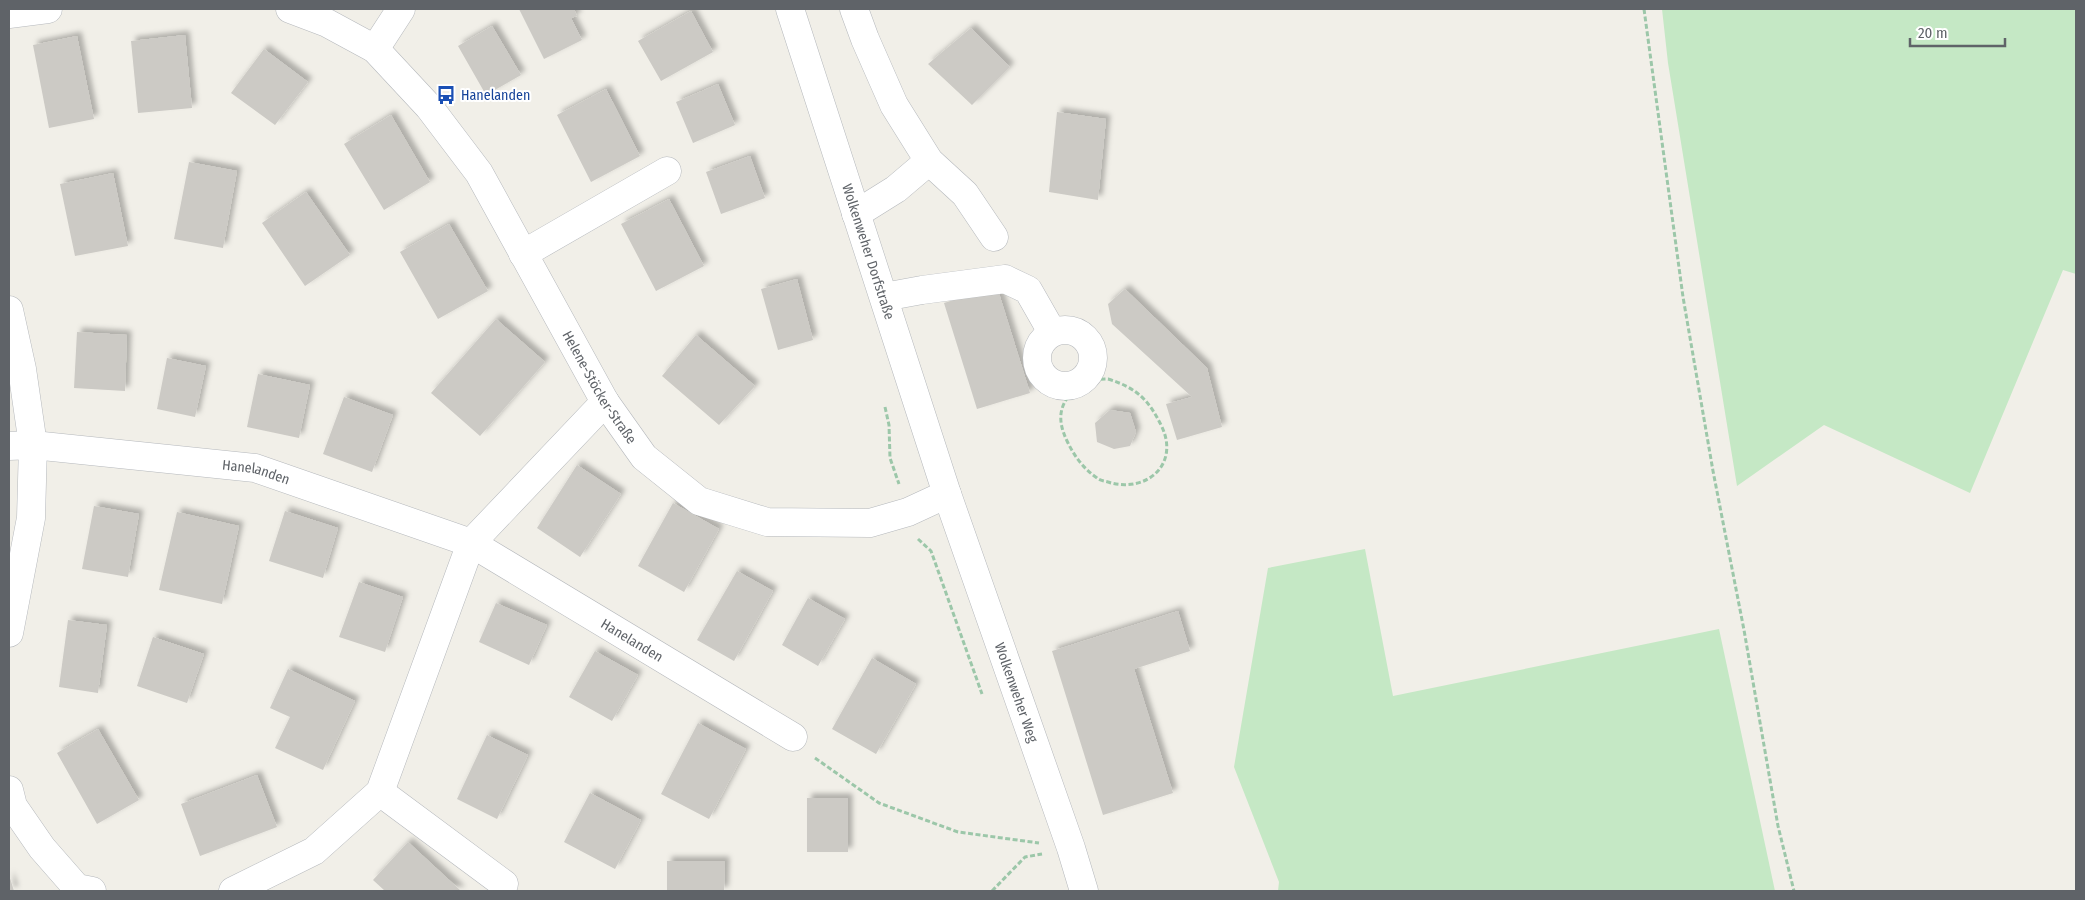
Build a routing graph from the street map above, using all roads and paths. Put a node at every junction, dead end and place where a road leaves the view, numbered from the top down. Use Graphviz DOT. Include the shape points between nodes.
graph roads {
  1 [pos="48,9"];
  2 [pos="290,9"];
  3 [pos="401,9"];
  4 [pos="790,9"];
  5 [pos="854,9"];
  6 [pos="1644,9"];
  7 [pos="9,14"];
  8 [pos="375,49"];
  9 [pos="929,161"];
  10 [pos="667,171"];
  11 [pos="856,214"];
  12 [pos="994,237"];
  13 [pos="523,254"];
  14 [pos="884,297"];
  15 [pos="9,310"];
  16 [pos="1052,332"];
  17 [pos="1083,380"];
  18 [pos="605,402"];
  19 [pos="21,445"];
  20 [pos="947,494"];
  21 [pos="470,542"];
  22 [pos="9,633"];
  23 [pos="793,737"];
  24 [pos="9,790"];
  25 [pos="380,792"];
  26 [pos="1071,848"];
  27 [pos="504,884"];
  28 [pos="81,890"];
  29 [pos="232,891"];
  30 [pos="992,891"];
  31 [pos="1084,891"];
  32 [pos="1794,891"];
  1 -- 7 [label="street"];
  2 -- 8 [label="street, Helene-Stöcker-Straße" via="327,23"];
  3 -- 8 [label="street"];
  4 -- 11 [label="street, Wolkenweher Dorfstraße"];
  5 -- 9 [label="street" via="894,105"];
  6 -- 32 [label="path" via="1688,326 1778,826"];
  8 -- 13 [label="street, Helene-Stöcker-Straße" via="429,107 479,173"];
  9 -- 11 [label="street" via="896,189"];
  9 -- 12 [label="street" via="964,194"];
  10 -- 13 [label="street"];
  11 -- 14 [label="street, Wolkenweher Dorfstraße"];
  13 -- 18 [label="street, Helene-Stöcker-Straße"];
  14 -- 16 [label="street" via="1005,279 1028,290"];
  14 -- 20 [label="street, Wolkenweher Dorfstraße"];
  15 -- 19 [label="street" via="22,369"];
  16 -- 17 [label="street" via="1064,329 1076,332 1089,342 1092,367"];
  16 -- 17 [label="street" via="1044,337 1037,350 1040,372 1057,386 1072,386"];
  17 -- 17 [label="path" via="1067,396 1060,412 1060,428 1075,457 1098,479 1121,485 1157,475 1169,448 1154,411 1142,396 1124,384 1108,379"];
  18 -- 20 [label="street, Helene-Stöcker-Straße" via="644,458 699,501 767,522 870,523 908,512"];
  18 -- 21 [label="street"];
  19 -- 21 [label="street, Hanelanden" via="256,468"];
  19 -- 22 [label="street" via="31,518"];
  20 -- 26 [label="street, Wolkenweher Weg"];
  21 -- 23 [label="street, Hanelanden"];
  21 -- 25 [label="street"];
  23 -- 26 [label="path" via="814,758 878,803 958,832"];
  24 -- 28 [label="street" via="13,806 42,848"];
  25 -- 27 [label="street"];
  25 -- 29 [label="street" via="314,851"];
  26 -- 30 [label="path" via="1025,857"];
  26 -- 31 [label="street, Wolkenweher Weg"];
}
